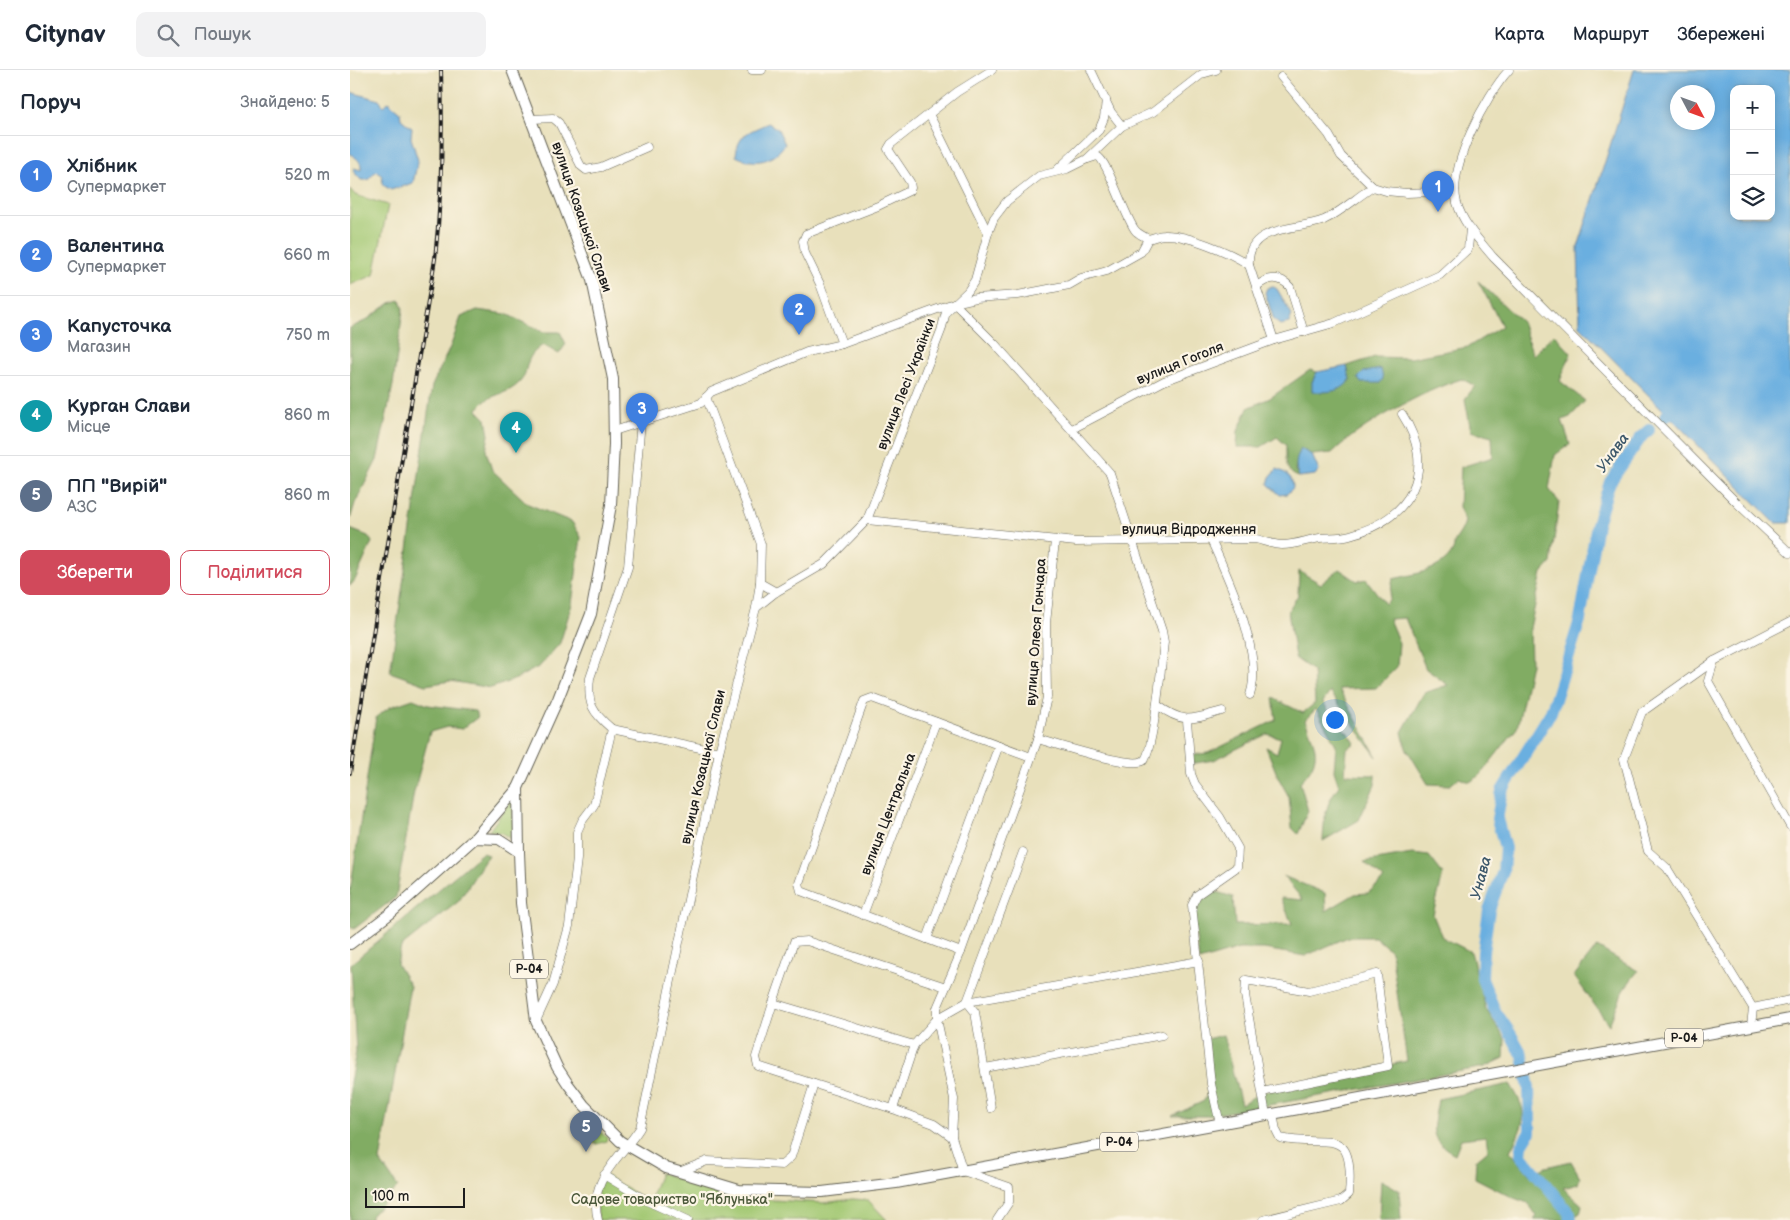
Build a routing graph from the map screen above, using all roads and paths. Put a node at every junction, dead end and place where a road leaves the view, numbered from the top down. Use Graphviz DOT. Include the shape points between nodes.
graph roads {
  1 [pos="512,70"];
  2 [pos="752,70"];
  3 [pos="762,70"];
  4 [pos="992,70"];
  5 [pos="1091,70"];
  6 [pos="1216,70"];
  7 [pos="1496,70"];
  8 [pos="1510,70"];
  9 [pos="1281,77"];
  10 [pos="1503,77"];
  11 [pos="1106,100"];
  12 [pos="929,114"];
  13 [pos="532,119"];
  14 [pos="1122,126"];
  15 [pos="647,147"];
  16 [pos="1087,159"];
  17 [pos="1056,172"];
  18 [pos="1373,187"];
  19 [pos="1455,191"];
  20 [pos="1470,229"];
  21 [pos="988,233"];
  22 [pos="1148,239"];
  23 [pos="1249,265"];
  24 [pos="1256,287"];
  25 [pos="954,303"];
  26 [pos="1304,332"];
  27 [pos="1274,340"];
  28 [pos="842,344"];
  29 [pos="706,397"];
  30 [pos="1402,414"];
  31 [pos="641,421"];
  32 [pos="1072,429"];
  33 [pos="614,431"];
  34 [pos="867,520"];
  35 [pos="1132,540"];
  36 [pos="1211,540"];
  37 [pos="1055,541"];
  38 [pos="1790,553"];
  39 [pos="760,583"];
  40 [pos="776,592"];
  41 [pos="756,608"];
  42 [pos="1790,622"];
  43 [pos="1714,661"];
  44 [pos="1250,696"];
  45 [pos="1157,706"];
  46 [pos="1222,711"];
  47 [pos="1187,720"];
  48 [pos="936,722"];
  49 [pos="612,729"];
  50 [pos="1038,739"];
  51 [pos="1000,745"];
  52 [pos="719,752"];
  53 [pos="1032,755"];
  54 [pos="518,788"];
  55 [pos="1790,826"];
  56 [pos="474,838"];
  57 [pos="519,852"];
  58 [pos="1023,852"];
  59 [pos="863,915"];
  60 [pos="927,939"];
  61 [pos="350,944"];
  62 [pos="961,952"];
  63 [pos="1199,961"];
  64 [pos="946,987"];
  65 [pos="1790,1000"];
  66 [pos="967,1002"];
  67 [pos="772,1003"];
  68 [pos="1753,1008"];
  69 [pos="937,1019"];
  70 [pos="1790,1019"];
  71 [pos="536,1021"];
  72 [pos="1751,1026"];
  73 [pos="1162,1034"];
  74 [pos="914,1045"];
  75 [pos="984,1068"];
  76 [pos="814,1084"];
  77 [pos="1262,1092"];
  78 [pos="992,1108"];
  79 [pos="893,1109"];
  80 [pos="1269,1115"];
  81 [pos="1220,1124"];
  82 [pos="952,1138"];
  83 [pos="628,1147"];
  84 [pos="963,1171"];
  85 [pos="679,1172"];
  86 [pos="604,1175"];
  87 [pos="598,1220"];
  88 [pos="688,1220"];
  89 [pos="997,1220"];
  90 [pos="1263,1220"];
  1 -- 13 [label="main road, вулиця Козацької Слави"];
  2 -- 3 [label="street"];
  4 -- 12 [label="street"];
  5 -- 11 [label="street"];
  6 -- 14 [label="street, вулиця Лесі Українки" via="1202,74 1153,112"];
  7 -- 10 [label="street"];
  8 -- 10 [label="street"];
  9 -- 18 [label="street" via="1329,135 1341,156"];
  10 -- 19 [label="street" via="1467,142"];
  11 -- 14 [label="street"];
  11 -- 17 [label="street" via="1099,130"];
  12 -- 21 [label="street"];
  12 -- 28 [label="street" via="888,149 910,182 909,191 806,234 803,241"];
  13 -- 15 [label="street" via="553,118 559,123 586,170"];
  13 -- 33 [label="main road, вулиця Козацької Слави" via="592,280 613,379"];
  14 -- 16 [label="street, вулиця Лесі Українки"];
  16 -- 17 [label="street, вулиця Лесі Українки"];
  16 -- 22 [label="street" via="1097,156 1103,161 1136,231"];
  17 -- 21 [label="street, вулиця Лесі Українки" via="1039,176 1018,190 994,218"];
  18 -- 19 [label="street" via="1386,191"];
  18 -- 23 [label="street" via="1324,220 1273,231 1260,238 1250,250"];
  19 -- 20 [label="street" via="1462,217"];
  20 -- 26 [label="street, вулиця Гоголя" via="1468,249 1440,275 1334,323"];
  20 -- 38 [label="street" via="1535,300"];
  21 -- 25 [label="street, вулиця Лесі Українки" via="974,280 968,292"];
  22 -- 23 [label="street" via="1164,235 1188,240"];
  22 -- 25 [label="street" via="1141,252 1107,271 1069,285 1018,296 976,298"];
  23 -- 24 [label="street"];
  24 -- 26 [label="street" via="1263,280 1285,282 1290,287"];
  24 -- 27 [label="street"];
  25 -- 28 [label="street"];
  25 -- 32 [label="street"];
  25 -- 34 [label="street, вулиця Лесі Українки" via="946,312"];
  26 -- 27 [label="street, вулиця Гоголя"];
  27 -- 32 [label="street, вулиця Гоголя" via="1164,381"];
  28 -- 29 [label="street" via="807,352 711,392"];
  29 -- 31 [label="street" via="701,403"];
  29 -- 39 [label="street, вулиця Козацької Слави" via="761,544"];
  30 -- 36 [label="street, вулиця Відродження" via="1414,432 1417,474 1407,502 1390,516 1350,535 1297,543 1280,545 1256,539"];
  31 -- 33 [label="street"];
  31 -- 49 [label="street" via="628,567 590,678 588,694 595,714"];
  32 -- 35 [label="street" via="1110,473"];
  33 -- 54 [label="main road, вулиця Козацької Слави" via="611,505 591,614"];
  34 -- 37 [label="street, вулиця Відродження"];
  34 -- 40 [label="street, вулиця Лесі Українки" via="824,564"];
  35 -- 36 [label="street, вулиця Відродження"];
  35 -- 37 [label="street, вулиця Відродження" via="1097,543"];
  35 -- 45 [label="street" via="1164,642"];
  36 -- 44 [label="street" via="1251,647 1255,675"];
  37 -- 50 [label="street, вулиця Олеся Гончара" via="1046,623 1047,697"];
  39 -- 40 [label="street"];
  39 -- 41 [label="street, вулиця Козацької Слави"];
  40 -- 41 [label="street, вулиця Лесі Українки"];
  41 -- 52 [label="street, вулиця Козацької Слави"];
  42 -- 43 [label="street"];
  43 -- 55 [label="street" via="1708,681"];
  43 -- 68 [label="street" via="1642,712 1624,759 1648,851 1667,868"];
  45 -- 47 [label="street"];
  45 -- 50 [label="street" via="1144,761 1116,760"];
  46 -- 47 [label="street"];
  47 -- 63 [label="street" via="1191,774 1238,848 1237,867 1198,895 1192,905"];
  48 -- 51 [label="street"];
  48 -- 59 [label="street, вулиця Центральна"];
  48 -- 59 [label="street" via="872,698 864,700 799,882 800,891"];
  49 -- 52 [label="street"];
  49 -- 71 [label="street" via="594,805 577,832 569,926 553,984"];
  50 -- 53 [label="street, вулиця Олеся Гончара"];
  51 -- 53 [label="street"];
  51 -- 60 [label="street"];
  52 -- 83 [label="street, вулиця Козацької Слави" via="640,1128"];
  53 -- 62 [label="street, вулиця Олеся Гончара"];
  54 -- 56 [label="main road"];
  54 -- 57 [label="main road"];
  56 -- 57 [label="main road" via="499,839"];
  56 -- 61 [label="main road"];
  57 -- 71 [label="main road, Р-04" via="521,903"];
  58 -- 66 [label="street"];
  59 -- 60 [label="street"];
  60 -- 62 [label="street"];
  62 -- 64 [label="street, вулиця Олеся Гончара"];
  63 -- 66 [label="street"];
  63 -- 81 [label="street" via="1211,1084"];
  64 -- 67 [label="street" via="807,940 794,942"];
  64 -- 69 [label="street, вулиця Олеся Гончара" via="937,1008"];
  65 -- 68 [label="street"];
  66 -- 69 [label="street"];
  66 -- 75 [label="street" via="975,1012"];
  67 -- 74 [label="street"];
  67 -- 76 [label="street" via="756,1057 758,1066"];
  68 -- 72 [label="street"];
  69 -- 74 [label="street"];
  69 -- 82 [label="street" via="954,1100"];
  70 -- 72 [label="main road, Р-04"];
  71 -- 83 [label="main road, Р-04" via="568,1084 605,1127"];
  72 -- 80 [label="main road, Р-04"];
  73 -- 75 [label="street"];
  74 -- 79 [label="street"];
  75 -- 78 [label="street"];
  76 -- 79 [label="street"];
  76 -- 85 [label="street" via="791,1157 782,1165 707,1161"];
  77 -- 77 [label="street" via="1245,995 1246,980 1309,991 1377,974 1388,1066"];
  77 -- 80 [label="street"];
  79 -- 82 [label="street" via="934,1124"];
  80 -- 81 [label="main road, Р-04"];
  80 -- 90 [label="street" via="1280,1138 1333,1140 1344,1147 1351,1172 1350,1194 1341,1201"];
  81 -- 84 [label="main road, Р-04"];
  82 -- 84 [label="street"];
  83 -- 85 [label="main road, Р-04"];
  83 -- 86 [label="street, вулиця Козацької Слави"];
  84 -- 85 [label="main road, Р-04" via="896,1184 822,1192 739,1190"];
  84 -- 89 [label="street" via="1009,1187 1009,1202"];
  86 -- 87 [label="street" via="597,1190"];
  86 -- 88 [label="street" via="649,1202"];
}
